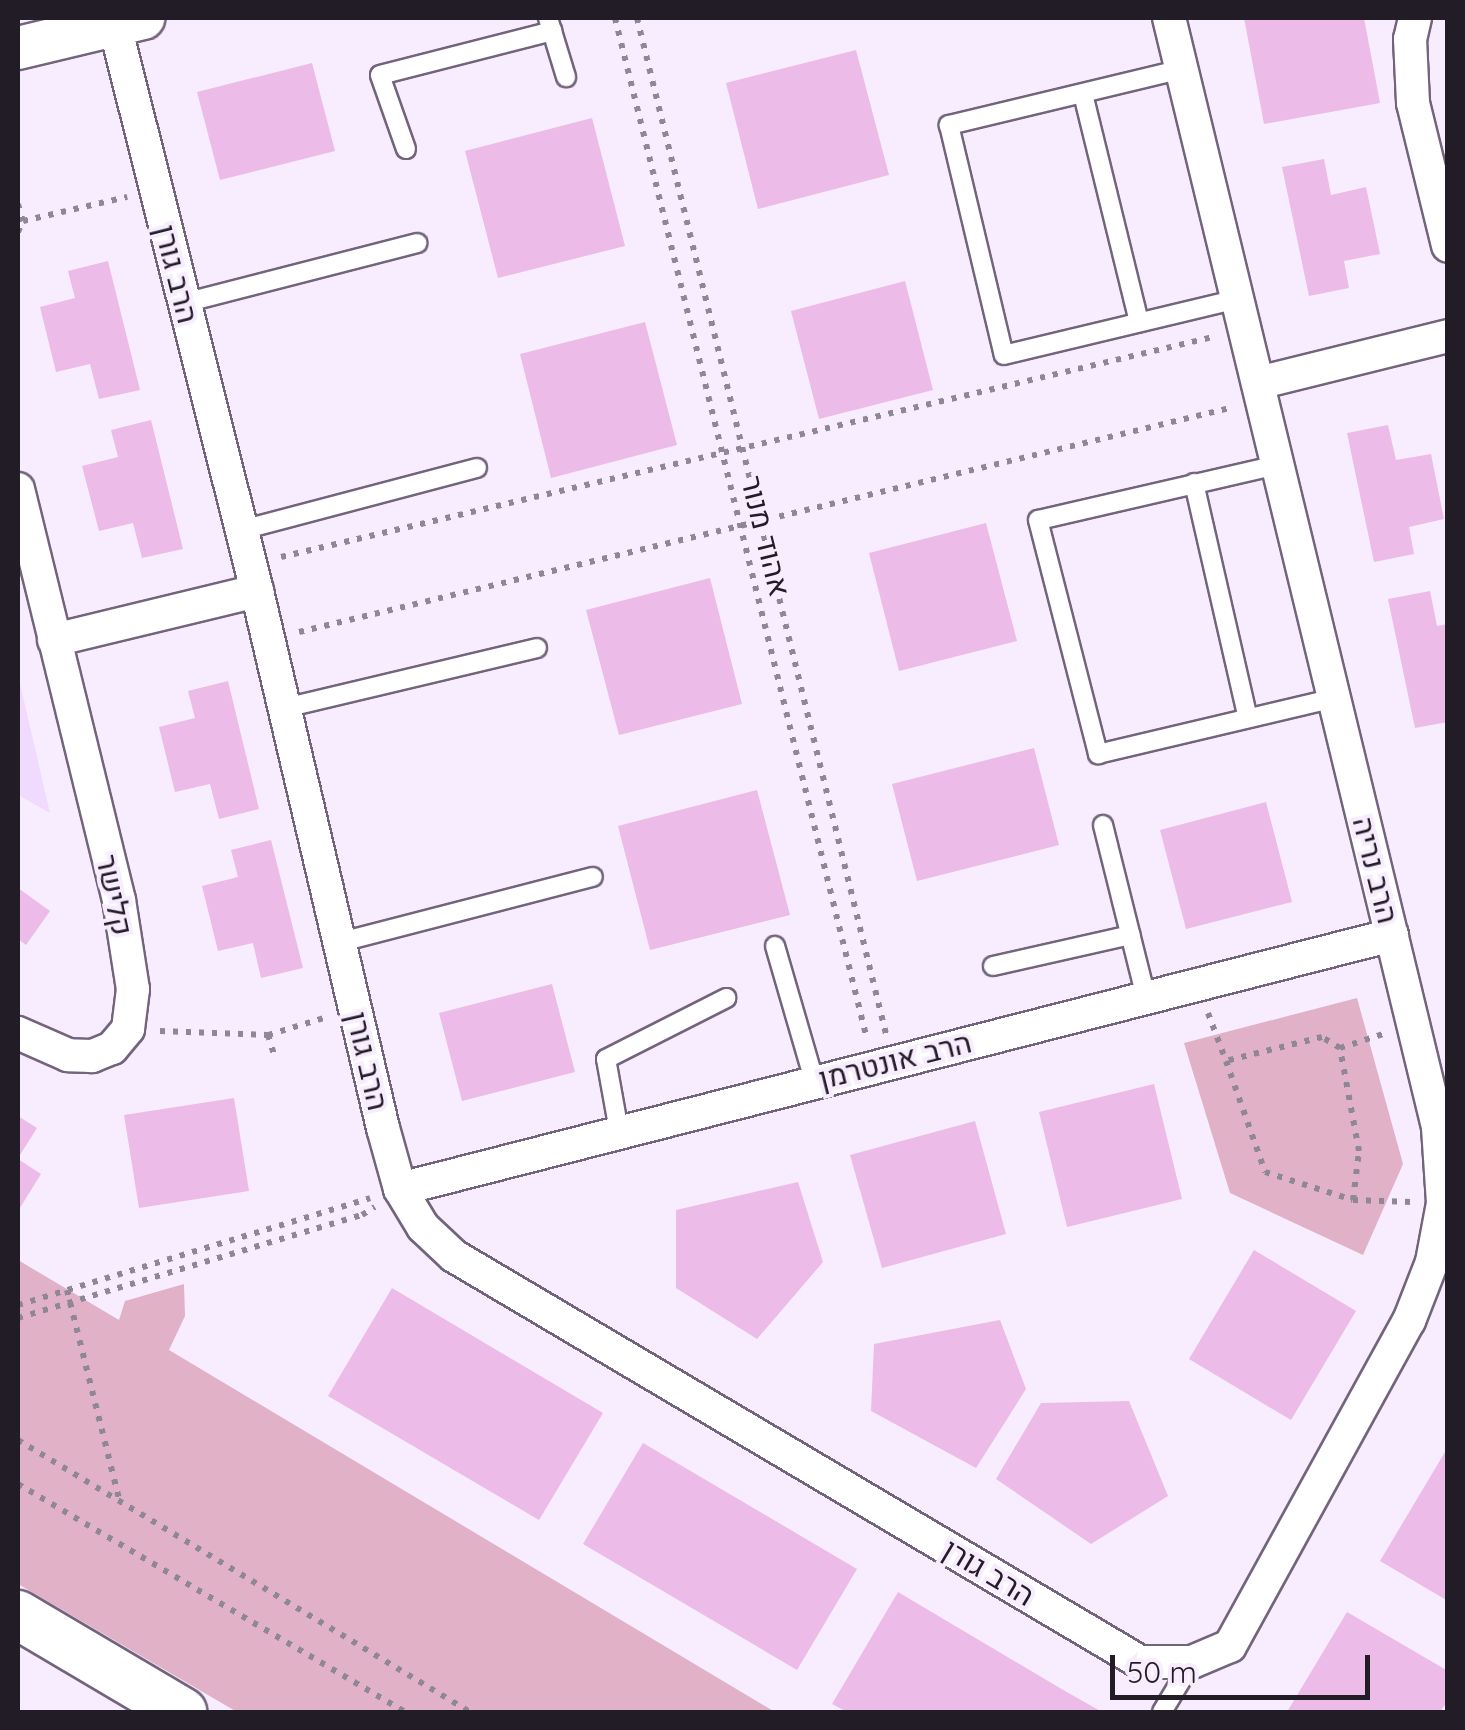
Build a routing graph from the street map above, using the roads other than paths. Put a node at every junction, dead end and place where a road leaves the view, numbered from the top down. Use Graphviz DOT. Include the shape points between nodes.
graph roads {
  1 [pos="1169,18"];
  2 [pos="1415,18"];
  3 [pos="123,20"];
  4 [pos="550,24"];
  5 [pos="18,48"];
  6 [pos="1182,70"];
  7 [pos="566,77"];
  8 [pos="1083,94"];
  9 [pos="406,150"];
  10 [pos="418,243"];
  11 [pos="1448,246"];
  12 [pos="184,303"];
  13 [pos="1241,314"];
  14 [pos="1139,322"];
  15 [pos="1448,336"];
  16 [pos="1260,392"];
  17 [pos="1278,465"];
  18 [pos="477,468"];
  19 [pos="1194,484"];
  20 [pos="18,488"];
  21 [pos="242,530"];
  22 [pos="254,578"];
  23 [pos="54,640"];
  24 [pos="537,648"];
  25 [pos="1334,698"];
  26 [pos="285,708"];
  27 [pos="1248,718"];
  28 [pos="1103,825"];
  29 [pos="593,877"];
  30 [pos="1131,936"];
  31 [pos="1392,936"];
  32 [pos="341,942"];
  33 [pos="775,946"];
  34 [pos="993,966"];
  35 [pos="1146,996"];
  36 [pos="726,998"];
  37 [pos="18,1033"];
  38 [pos="814,1080"];
  39 [pos="619,1131"];
  40 [pos="400,1189"];
  41 [pos="18,1615"];
  42 [pos="1192,1662"];
  43 [pos="182,1712"];
  44 [pos="1162,1712"];
  1 -- 6 [label="street, הרב נריה"];
  2 -- 11 [label="street" via="1414,104"];
  3 -- 5 [label="street"];
  3 -- 12 [label="street, הרב גורן"];
  4 -- 7 [label="lane"];
  4 -- 9 [label="lane" via="380,75"];
  6 -- 8 [label="lane"];
  6 -- 13 [label="street, הרב נריה"];
  8 -- 14 [label="lane"];
  8 -- 14 [label="lane" via="949,125 1004,355"];
  10 -- 12 [label="lane"];
  12 -- 21 [label="street, הרב גורן"];
  13 -- 14 [label="lane"];
  13 -- 16 [label="street, הרב נריה"];
  15 -- 16 [label="street"];
  16 -- 17 [label="street, הרב נריה"];
  17 -- 19 [label="lane"];
  17 -- 25 [label="street, הרב נריה"];
  18 -- 21 [label="lane"];
  19 -- 27 [label="lane"];
  19 -- 27 [label="lane" via="1038,520 1098,754"];
  20 -- 23 [label="street, קלישר"];
  21 -- 22 [label="street, הרב גורן"];
  22 -- 23 [label="street"];
  22 -- 26 [label="street, הרב גורן"];
  23 -- 37 [label="street, קלישר" via="119,900 133,989 128,1029 112,1048 92,1056 36,1045"];
  24 -- 26 [label="lane"];
  25 -- 27 [label="lane"];
  25 -- 31 [label="street, הרב נריה"];
  26 -- 32 [label="street, הרב גורן"];
  28 -- 30 [label="lane"];
  29 -- 32 [label="lane"];
  30 -- 34 [label="lane"];
  30 -- 35 [label="lane"];
  31 -- 35 [label="street, הרב אונטרמן"];
  31 -- 42 [label="street, הרב נריה" via="1438,1127 1443,1203 1432,1262 1410,1321 1230,1646"];
  32 -- 40 [label="street, הרב גורן"];
  33 -- 38 [label="lane"];
  35 -- 38 [label="street, הרב אונטרמן"];
  36 -- 39 [label="lane" via="606,1059"];
  38 -- 39 [label="street, הרב אונטרמן"];
  39 -- 40 [label="street, הרב אונטרמן"];
  40 -- 42 [label="street, הרב גורן" via="423,1228 454,1256 1140,1662"];
  41 -- 43 [label="main road"];
  42 -- 44 [label="lane"];
}
